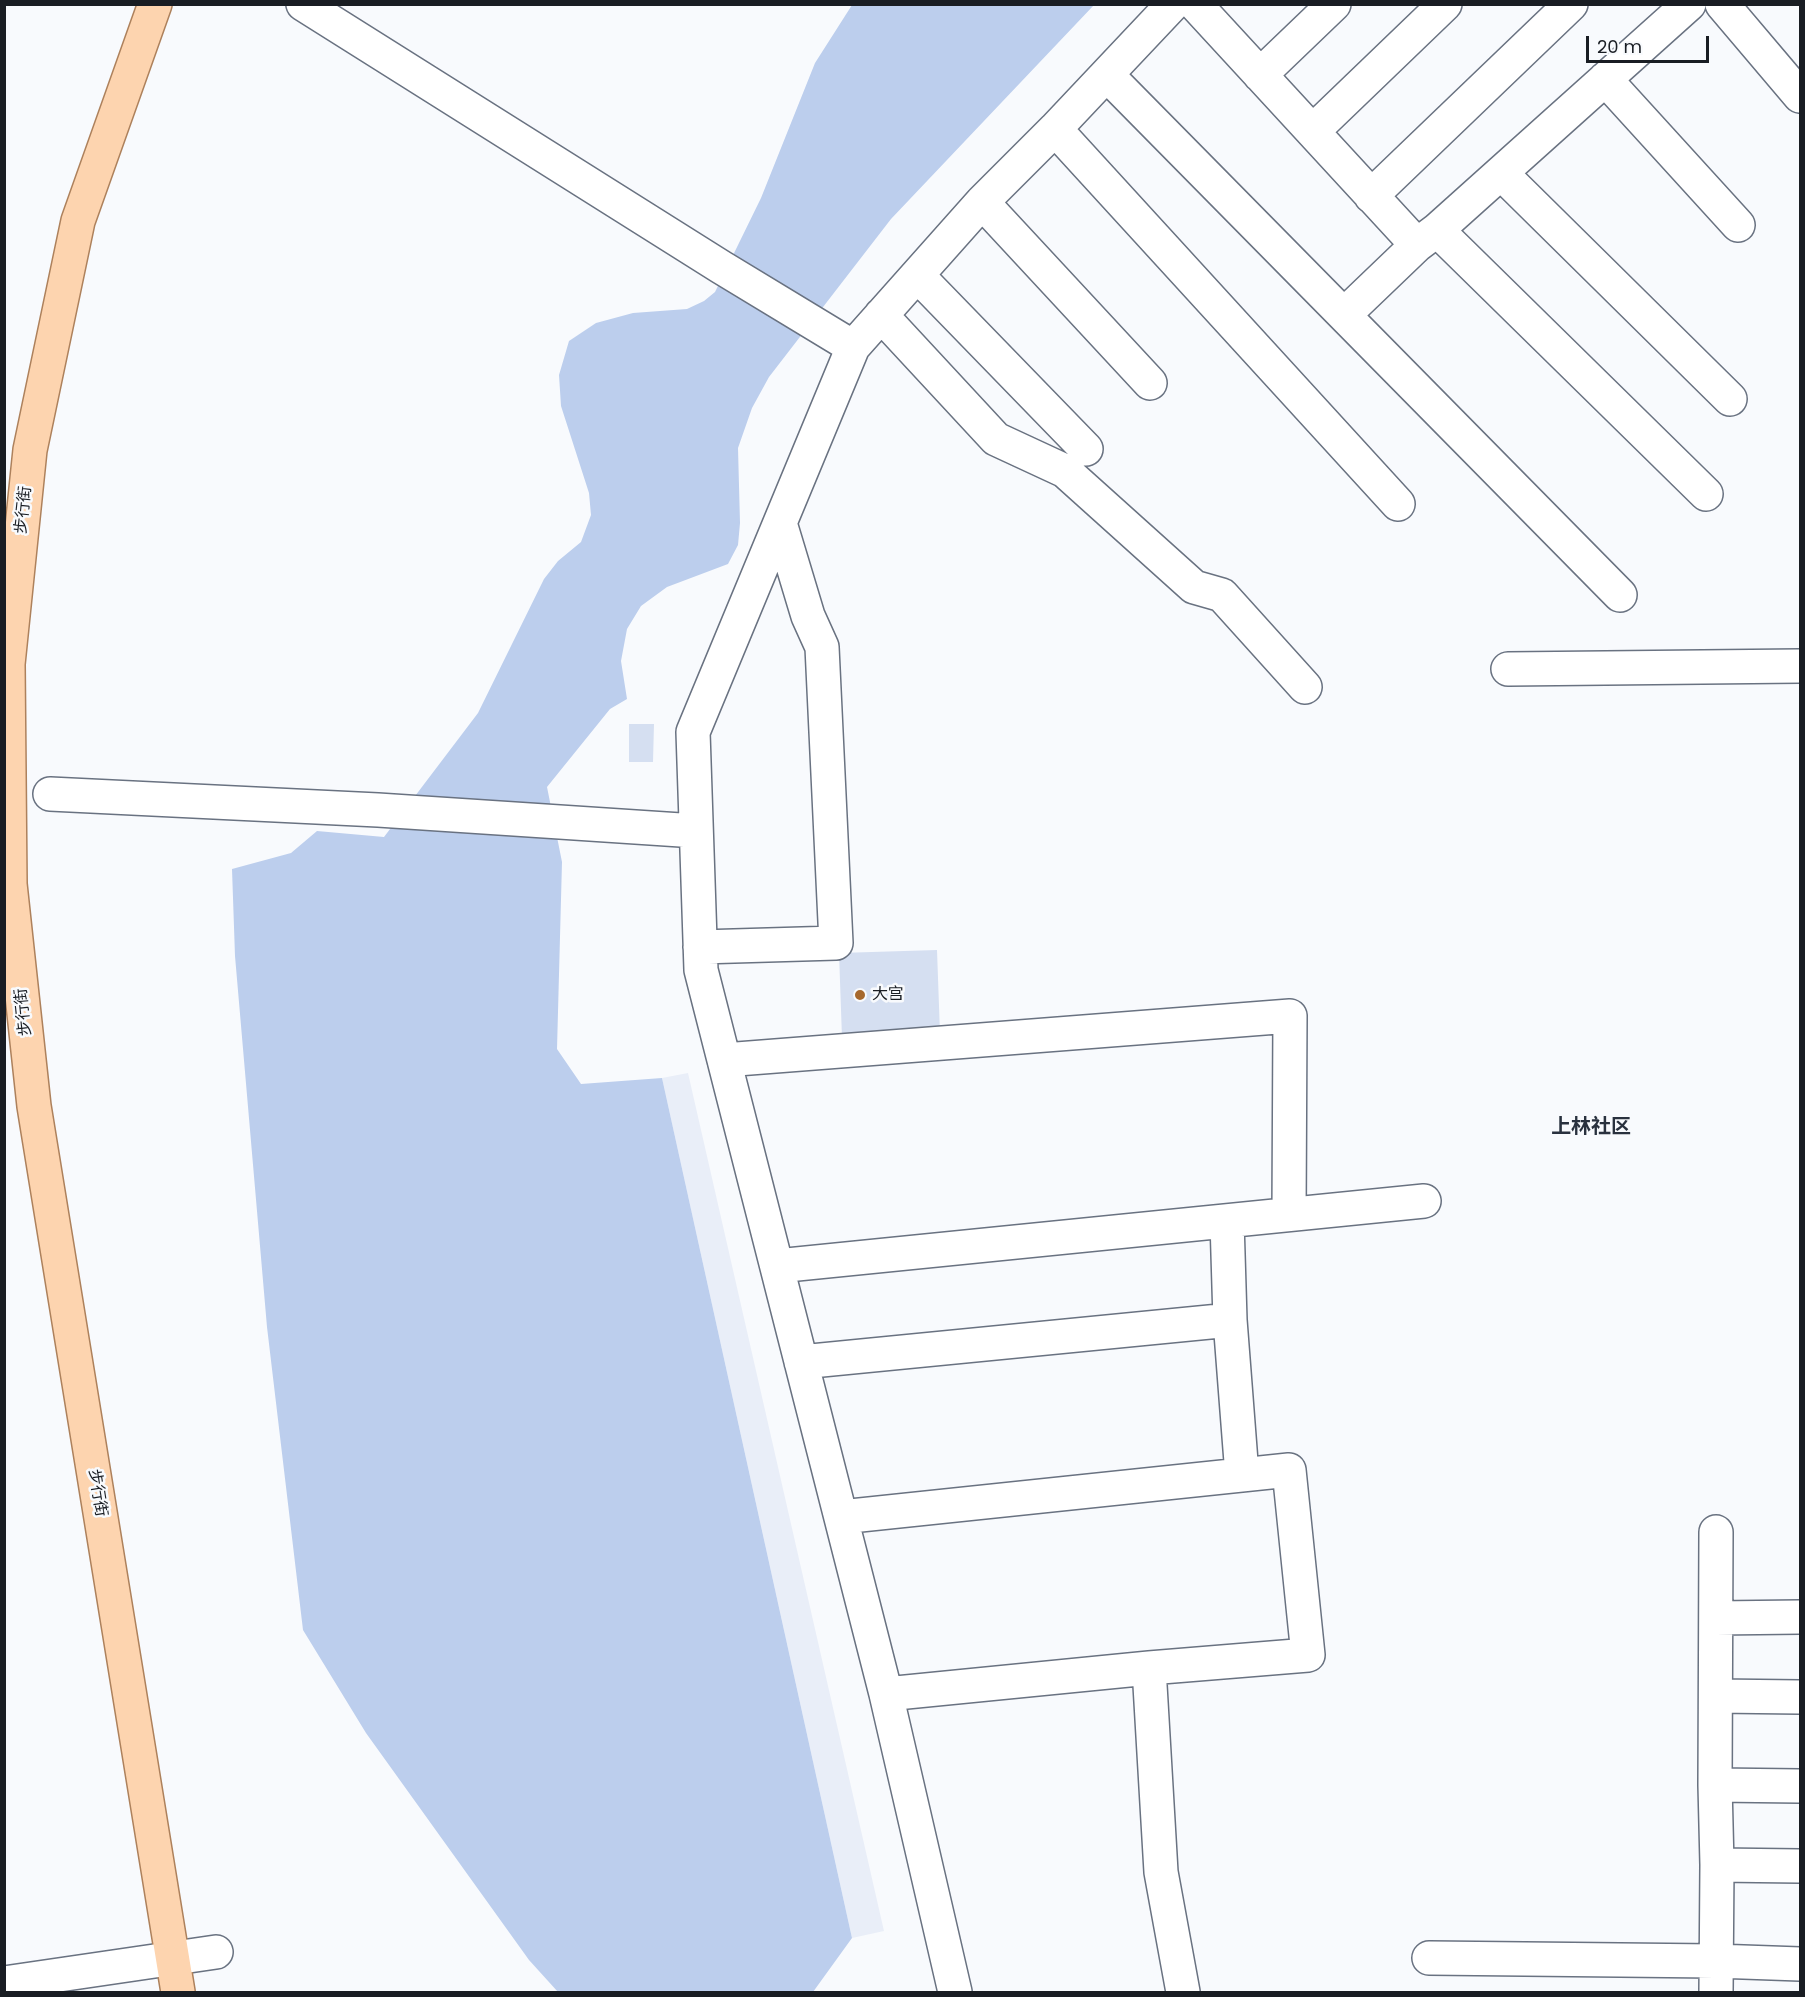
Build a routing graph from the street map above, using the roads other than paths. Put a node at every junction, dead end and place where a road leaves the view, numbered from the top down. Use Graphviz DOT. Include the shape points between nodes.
graph roads {
  1 [pos="155,4"];
  2 [pos="303,4"];
  3 [pos="1173,4"];
  4 [pos="1195,4"];
  5 [pos="1334,4"];
  6 [pos="1445,4"];
  7 [pos="1571,4"];
  8 [pos="1689,4"];
  9 [pos="1722,4"];
  10 [pos="1107,75"];
  11 [pos="1260,75"];
  12 [pos="1605,79"];
  13 [pos="1800,96"];
  14 [pos="1055,129"];
  15 [pos="1313,132"];
  16 [pos="1501,173"];
  17 [pos="1371,196"];
  18 [pos="982,202"];
  19 [pos="1738,225"];
  20 [pos="1427,238"];
  21 [pos="917,275"];
  22 [pos="1345,314"];
  23 [pos="881,315"];
  24 [pos="853,346"];
  25 [pos="1150,383"];
  26 [pos="1730,399"];
  27 [pos="1086,449"];
  28 [pos="1706,494"];
  29 [pos="1398,504"];
  30 [pos="780,524"];
  31 [pos="1620,595"];
  32 [pos="1800,666"];
  33 [pos="1508,669"];
  34 [pos="1305,687"];
  35 [pos="50,794"];
  36 [pos="696,831"];
  37 [pos="700,947"];
  38 [pos="724,1060"];
  39 [pos="1424,1201"];
  40 [pos="1289,1215"];
  41 [pos="1227,1221"];
  42 [pos="777,1266"];
  43 [pos="1230,1320"];
  44 [pos="801,1362"];
  45 [pos="1242,1475"];
  46 [pos="841,1517"];
  47 [pos="1716,1532"];
  48 [pos="1800,1617"];
  49 [pos="1716,1618"];
  50 [pos="1149,1668"];
  51 [pos="886,1694"];
  52 [pos="1716,1696"];
  53 [pos="1800,1697"];
  54 [pos="1715,1785"];
  55 [pos="1800,1786"];
  56 [pos="1717,1865"];
  57 [pos="1800,1866"];
  58 [pos="216,1952"];
  59 [pos="1429,1958"];
  60 [pos="1800,1964"];
  61 [pos="1716,1977"];
  62 [pos="4,1983"];
  63 [pos="178,1992"];
  64 [pos="955,1992"];
  65 [pos="1183,1992"];
  1 -- 63 [label="main road, 步行街" via="78,221 30,450 8,664 10,884 34,1106"];
  2 -- 24 [label="street"];
  3 -- 10 [label="street"];
  4 -- 11 [label="street"];
  5 -- 11 [label="street"];
  6 -- 15 [label="street"];
  7 -- 17 [label="street"];
  8 -- 12 [label="street"];
  9 -- 13 [label="street"];
  10 -- 14 [label="street"];
  10 -- 22 [label="street"];
  11 -- 15 [label="street"];
  12 -- 16 [label="street"];
  12 -- 19 [label="street"];
  14 -- 18 [label="street"];
  14 -- 29 [label="street"];
  15 -- 17 [label="street"];
  16 -- 20 [label="street"];
  16 -- 26 [label="street"];
  17 -- 20 [label="street"];
  18 -- 21 [label="street"];
  18 -- 25 [label="street"];
  20 -- 22 [label="street"];
  20 -- 28 [label="street"];
  21 -- 23 [label="street"];
  21 -- 27 [label="street"];
  22 -- 31 [label="street"];
  23 -- 24 [label="street"];
  23 -- 34 [label="street" via="996,439 1065,471 1194,587 1222,595"];
  24 -- 30 [label="street"];
  30 -- 36 [label="street" via="693,732"];
  30 -- 37 [label="street" via="808,616 822,647 836,943"];
  32 -- 33 [label="street"];
  35 -- 36 [label="street"];
  36 -- 37 [label="street"];
  37 -- 38 [label="street"];
  38 -- 40 [label="street" via="1290,1016"];
  38 -- 42 [label="street"];
  39 -- 40 [label="street"];
  40 -- 41 [label="street"];
  41 -- 42 [label="street"];
  41 -- 43 [label="street"];
  42 -- 44 [label="street"];
  43 -- 44 [label="street"];
  43 -- 45 [label="street"];
  44 -- 46 [label="street"];
  45 -- 46 [label="street"];
  45 -- 50 [label="street" via="1289,1470 1308,1655"];
  46 -- 51 [label="street"];
  47 -- 49 [label="street"];
  48 -- 49 [label="street"];
  49 -- 52 [label="street"];
  50 -- 51 [label="street"];
  50 -- 65 [label="street" via="1161,1872"];
  51 -- 64 [label="street"];
  52 -- 53 [label="street"];
  52 -- 54 [label="street"];
  54 -- 55 [label="street"];
  54 -- 56 [label="street"];
  56 -- 57 [label="street"];
  56 -- 61 [label="street"];
  58 -- 62 [label="street"];
  59 -- 61 [label="street"];
  60 -- 61 [label="street"];
}
